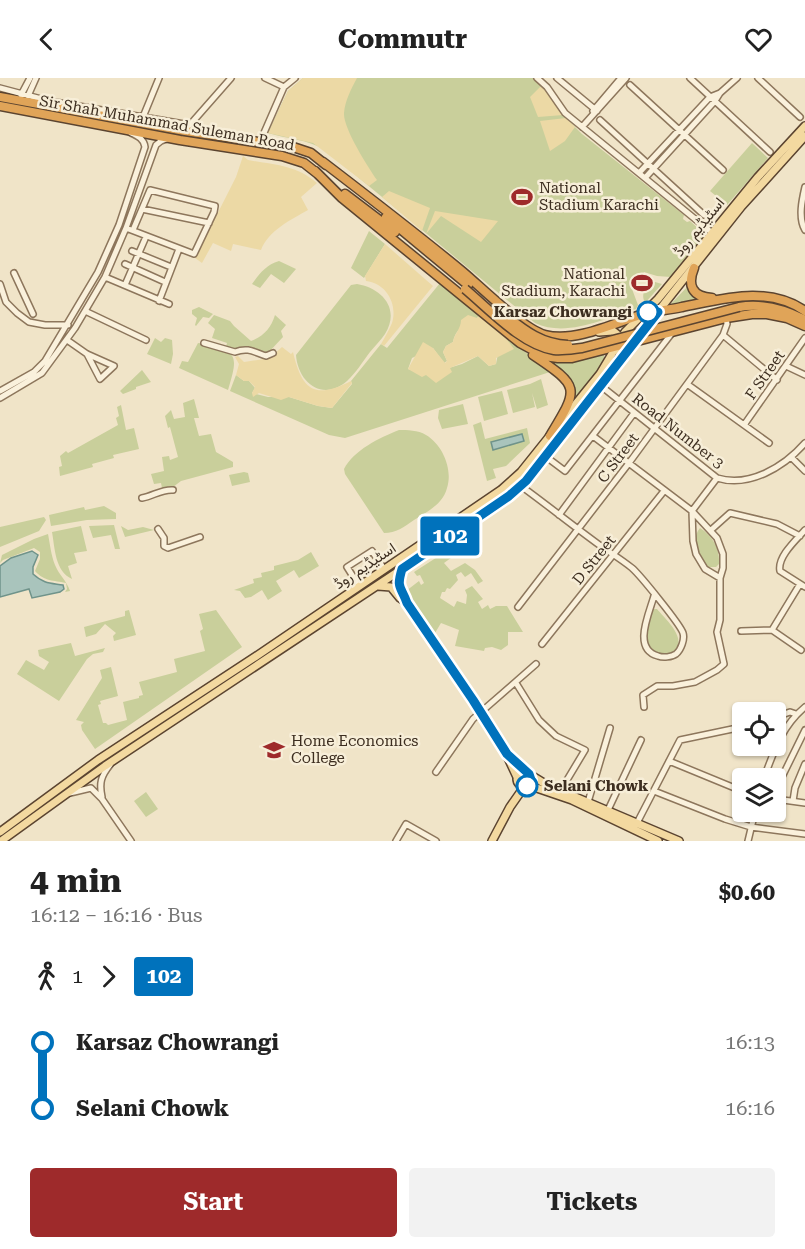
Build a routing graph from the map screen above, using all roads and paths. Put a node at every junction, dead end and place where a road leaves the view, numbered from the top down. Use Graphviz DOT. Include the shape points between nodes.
graph roads {
  1 [pos="30,78"];
  2 [pos="36,78"];
  3 [pos="159,78"];
  4 [pos="266,78"];
  5 [pos="296,78"];
  6 [pos="537,78"];
  7 [pos="557,78"];
  8 [pos="624,78"];
  9 [pos="690,78"];
  10 [pos="737,78"];
  11 [pos="758,78"];
  12 [pos="228,79"];
  13 [pos="630,85"];
  14 [pos="284,87"];
  15 [pos="0,88"];
  16 [pos="24,97"];
  17 [pos="0,98"];
  18 [pos="713,99"];
  19 [pos="0,106"];
  20 [pos="594,112"];
  21 [pos="143,117"];
  22 [pos="800,117"];
  23 [pos="600,120"];
  24 [pos="805,126"];
  25 [pos="118,127"];
  26 [pos="582,127"];
  27 [pos="187,128"];
  28 [pos="678,130"];
  29 [pos="684,135"];
  30 [pos="805,136"];
  31 [pos="172,138"];
  32 [pos="260,142"];
  33 [pos="770,152"];
  34 [pos="323,162"];
  35 [pos="648,162"];
  36 [pos="653,167"];
  37 [pos="723,170"];
  38 [pos="315,171"];
  39 [pos="639,173"];
  40 [pos="645,178"];
  41 [pos="805,187"];
  42 [pos="125,207"];
  43 [pos="133,209"];
  44 [pos="142,209"];
  45 [pos="704,215"];
  46 [pos="209,223"];
  47 [pos="130,229"];
  48 [pos="805,230"];
  49 [pos="711,232"];
  50 [pos="145,239"];
  51 [pos="179,249"];
  52 [pos="132,251"];
  53 [pos="139,254"];
  54 [pos="125,264"];
  55 [pos="132,267"];
  56 [pos="171,267"];
  57 [pos="694,268"];
  58 [pos="14,273"];
  59 [pos="105,277"];
  60 [pos="165,282"];
  61 [pos="125,285"];
  62 [pos="467,287"];
  63 [pos="1,289"];
  64 [pos="658,298"];
  65 [pos="159,301"];
  66 [pos="736,301"];
  67 [pos="3,304"];
  68 [pos="169,304"];
  69 [pos="30,307"];
  70 [pos="85,311"];
  71 [pos="656,313"];
  72 [pos="805,313"];
  73 [pos="17,314"];
  74 [pos="33,314"];
  75 [pos="640,315"];
  76 [pos="726,318"];
  77 [pos="805,320"];
  78 [pos="66,325"];
  79 [pos="75,328"];
  80 [pos="805,328"];
  81 [pos="675,332"];
  82 [pos="723,335"];
  83 [pos="570,336"];
  84 [pos="805,338"];
  85 [pos="67,340"];
  86 [pos="146,340"];
  87 [pos="634,342"];
  88 [pos="204,343"];
  89 [pos="619,344"];
  90 [pos="522,345"];
  91 [pos="273,353"];
  92 [pos="87,354"];
  93 [pos="618,364"];
  94 [pos="786,366"];
  95 [pos="805,375"];
  96 [pos="777,380"];
  97 [pos="687,384"];
  98 [pos="601,386"];
  99 [pos="0,391"];
  100 [pos="0,398"];
  101 [pos="620,401"];
  102 [pos="634,413"];
  103 [pos="744,425"];
  104 [pos="655,428"];
  105 [pos="550,436"];
  106 [pos="594,436"];
  107 [pos="769,443"];
  108 [pos="805,443"];
  109 [pos="610,448"];
  110 [pos="545,456"];
  111 [pos="791,457"];
  112 [pos="629,464"];
  113 [pos="805,471"];
  114 [pos="717,478"];
  115 [pos="521,486"];
  116 [pos="173,490"];
  117 [pos="664,491"];
  118 [pos="142,498"];
  119 [pos="692,512"];
  120 [pos="559,515"];
  121 [pos="158,529"];
  122 [pos="579,529"];
  123 [pos="711,530"];
  124 [pos="805,530"];
  125 [pos="800,536"];
  126 [pos="200,537"];
  127 [pos="613,555"];
  128 [pos="384,569"];
  129 [pos="402,569"];
  130 [pos="720,578"];
  131 [pos="359,586"];
  132 [pos="375,586"];
  133 [pos="802,586"];
  134 [pos="654,596"];
  135 [pos="407,603"];
  136 [pos="518,608"];
  137 [pos="772,630"];
  138 [pos="741,631"];
  139 [pos="542,644"];
  140 [pos="801,650"];
  141 [pos="536,664"];
  142 [pos="516,683"];
  143 [pos="644,707"];
  144 [pos="805,707"];
  145 [pos="180,711"];
  146 [pos="481,712"];
  147 [pos="786,713"];
  148 [pos="796,714"];
  149 [pos="610,728"];
  150 [pos="732,729"];
  151 [pos="805,730"];
  152 [pos="641,740"];
  153 [pos="507,754"];
  154 [pos="115,759"];
  155 [pos="669,760"];
  156 [pos="805,764"];
  157 [pos="768,768"];
  158 [pos="786,769"];
  159 [pos="436,772"];
  160 [pos="527,773"];
  161 [pos="522,783"];
  162 [pos="732,787"];
  163 [pos="561,790"];
  164 [pos="654,791"];
  165 [pos="63,795"];
  166 [pos="102,799"];
  167 [pos="786,800"];
  168 [pos="793,801"];
  169 [pos="588,802"];
  170 [pos="805,803"];
  171 [pos="608,810"];
  172 [pos="752,822"];
  173 [pos="638,823"];
  174 [pos="751,827"];
  175 [pos="0,832"];
  176 [pos="805,834"];
  177 [pos="1,841"];
  178 [pos="131,841"];
  179 [pos="396,841"];
  180 [pos="436,841"];
  181 [pos="492,841"];
  182 [pos="658,841"];
  183 [pos="679,841"];
  184 [pos="748,841"];
  1 -- 16 [label="street"];
  2 -- 16 [label="street"];
  3 -- 21 [label="street"];
  4 -- 14 [label="street"];
  5 -- 14 [label="street"];
  6 -- 26 [label="street" via="565,113"];
  7 -- 20 [label="street"];
  8 -- 20 [label="street"];
  9 -- 18 [label="street"];
  10 -- 18 [label="street"];
  11 -- 22 [label="street"];
  12 -- 27 [label="street"];
  13 -- 28 [label="street"];
  14 -- 32 [label="street"];
  15 -- 16 [label="street"];
  16 -- 17 [label="highway, Sir Shah Muhammad Suleman Road"];
  16 -- 21 [label="street"];
  16 -- 27 [label="highway, Sir Shah Muhammad Suleman Road"];
  18 -- 28 [label="street"];
  18 -- 29 [label="street"];
  18 -- 33 [label="street"];
  19 -- 25 [label="highway, Sir Shah Muhammad Suleman Road"];
  20 -- 26 [label="street"];
  21 -- 27 [label="street"];
  23 -- 35 [label="street"];
  24 -- 49 [label="main road, اسٹیڈیم روڈ"];
  25 -- 31 [label="highway, Sir Shah Muhammad Suleman Road"];
  25 -- 42 [label="street" via="140,137 145,147"];
  26 -- 39 [label="street"];
  27 -- 32 [label="highway, Sir Shah Muhammad Suleman Road"];
  28 -- 29 [label="street"];
  28 -- 35 [label="street"];
  29 -- 36 [label="street"];
  29 -- 37 [label="street"];
  30 -- 57 [label="main road, اسٹیڈیم روڈ" via="741,207"];
  31 -- 38 [label="highway, Sir Shah Muhammad Suleman Road" via="296,159"];
  31 -- 43 [label="street" via="156,145"];
  32 -- 34 [label="highway, Sir Shah Muhammad Suleman Road" via="302,150"];
  34 -- 62 [label="highway, Sir Shah Muhammad Suleman Road"];
  34 -- 83 [label="highway" via="532,329 556,337"];
  35 -- 36 [label="street"];
  35 -- 39 [label="street"];
  36 -- 40 [label="street"];
  36 -- 45 [label="street"];
  38 -- 62 [label="highway, Sir Shah Muhammad Suleman Road"];
  38 -- 90 [label="highway" via="342,198"];
  39 -- 40 [label="street"];
  40 -- 49 [label="street"];
  41 -- 48 [label="street"];
  42 -- 43 [label="street"];
  42 -- 78 [label="street" via="98,272"];
  43 -- 47 [label="street"];
  44 -- 46 [label="street"];
  44 -- 46 [label="street" via="150,190 215,206"];
  44 -- 47 [label="street"];
  46 -- 51 [label="street" via="194,254"];
  47 -- 51 [label="street"];
  47 -- 59 [label="street"];
  49 -- 64 [label="main road, اسٹیڈیم روڈ"];
  50 -- 53 [label="street"];
  51 -- 56 [label="street"];
  52 -- 53 [label="street"];
  53 -- 55 [label="street"];
  53 -- 56 [label="street"];
  54 -- 55 [label="street"];
  55 -- 60 [label="street"];
  55 -- 61 [label="street"];
  56 -- 60 [label="street"];
  57 -- 66 [label="highway" via="690,285 701,297"];
  57 -- 71 [label="main road, اسٹیڈیم روڈ"];
  58 -- 69 [label="street"];
  59 -- 61 [label="street"];
  59 -- 70 [label="street"];
  60 -- 65 [label="street"];
  61 -- 65 [label="street"];
  62 -- 66 [label="highway, bridge" via="521,336 556,350 582,348"];
  63 -- 67 [label="street"];
  64 -- 71 [label="main road"];
  64 -- 75 [label="main road, اسٹیڈیم روڈ"];
  65 -- 68 [label="street"];
  66 -- 71 [label="highway"];
  66 -- 72 [label="highway" via="768,301"];
  66 -- 72 [label="highway" via="771,297 796,305"];
  66 -- 77 [label="highway" via="777,308"];
  67 -- 73 [label="street"];
  69 -- 73 [label="street"];
  69 -- 74 [label="street"];
  70 -- 79 [label="street"];
  70 -- 86 [label="street"];
  71 -- 75 [label="highway"];
  71 -- 81 [label="main road" via="662,328"];
  71 -- 87 [label="main road, اسٹیڈیم روڈ"];
  73 -- 78 [label="street" via="29,322"];
  75 -- 83 [label="highway"];
  75 -- 89 [label="main road, اسٹیڈیم روڈ"];
  76 -- 80 [label="highway" via="767,314 787,318"];
  76 -- 81 [label="highway"];
  76 -- 82 [label="street, C Street"];
  78 -- 79 [label="street"];
  78 -- 99 [label="street" via="39,368"];
  79 -- 85 [label="street"];
  81 -- 87 [label="highway"];
  81 -- 101 [label="street"];
  82 -- 96 [label="street"];
  82 -- 97 [label="street, C Street"];
  83 -- 89 [label="main road" via="613,331"];
  84 -- 94 [label="street, F Street"];
  85 -- 92 [label="street"];
  85 -- 100 [label="street" via="42,373"];
  87 -- 89 [label="highway"];
  87 -- 93 [label="main road, اسٹیڈیم روڈ"];
  88 -- 91 [label="street" via="235,352 251,349 266,356"];
  89 -- 90 [label="highway" via="585,355 558,358"];
  89 -- 93 [label="main road"];
  89 -- 105 [label="main road, اسٹیڈیم روڈ"];
  90 -- 105 [label="highway" via="562,375 570,389 569,405"];
  92 -- 92 [label="street" via="96,358 114,366 100,379"];
  93 -- 98 [label="main road, اسٹیڈیم روڈ"];
  94 -- 95 [label="street"];
  94 -- 96 [label="street, F Street"];
  96 -- 103 [label="street, F Street"];
  97 -- 103 [label="street"];
  97 -- 104 [label="street, C Street"];
  98 -- 101 [label="street, Road Number 3"];
  98 -- 110 [label="main road, اسٹیڈیم روڈ"];
  101 -- 102 [label="street, Road Number 3"];
  101 -- 106 [label="street"];
  102 -- 104 [label="street, Road Number 3"];
  102 -- 109 [label="street"];
  103 -- 107 [label="street"];
  104 -- 112 [label="street, C Street"];
  104 -- 114 [label="street, Road Number 3"];
  105 -- 128 [label="main road, اسٹیڈیم روڈ" via="510,484"];
  106 -- 109 [label="street"];
  106 -- 110 [label="street" via="565,471"];
  108 -- 111 [label="street, Road Number 3"];
  109 -- 112 [label="street"];
  109 -- 120 [label="street"];
  110 -- 115 [label="main road, اسٹیڈیم روڈ"];
  111 -- 113 [label="street"];
  111 -- 114 [label="street, Road Number 3" via="748,480 729,482"];
  112 -- 117 [label="street"];
  112 -- 122 [label="street, C Street"];
  114 -- 119 [label="street"];
  115 -- 120 [label="street"];
  115 -- 129 [label="main road, اسٹیڈیم روڈ"];
  116 -- 118 [label="street"];
  117 -- 119 [label="street"];
  117 -- 127 [label="street, D Street"];
  119 -- 123 [label="street"];
  119 -- 130 [label="street" via="696,554 705,569"];
  120 -- 122 [label="street"];
  121 -- 126 [label="street" via="168,548"];
  122 -- 127 [label="street"];
  122 -- 136 [label="street, C Street"];
  123 -- 125 [label="street" via="730,513 777,524"];
  123 -- 130 [label="street" via="723,554"];
  124 -- 125 [label="street"];
  125 -- 133 [label="street" via="779,566 780,571"];
  127 -- 134 [label="street" via="633,569"];
  127 -- 139 [label="street, D Street"];
  128 -- 131 [label="main road, اسٹیڈیم روڈ"];
  128 -- 131 [label="street" via="372,551 347,567"];
  129 -- 132 [label="main road, اسٹیڈیم روڈ"];
  129 -- 135 [label="main road" via="398,583"];
  130 -- 143 [label="street" via="717,632 724,664 695,682 657,686 643,695"];
  131 -- 145 [label="main road, اسٹیڈیم روڈ"];
  132 -- 135 [label="main road" via="391,587"];
  132 -- 145 [label="main road, اسٹیڈیم روڈ"];
  133 -- 137 [label="street"];
  134 -- 134 [label="street" via="683,635 682,645 672,656 662,657 646,649 644,635"];
  135 -- 146 [label="main road"];
  137 -- 138 [label="street"];
  137 -- 140 [label="street"];
  141 -- 142 [label="street"];
  142 -- 146 [label="street"];
  142 -- 163 [label="street" via="539,720 556,736 585,750"];
  144 -- 148 [label="street"];
  145 -- 154 [label="main road, اسٹیڈیم روڈ"];
  145 -- 175 [label="main road, اسٹیڈیم روڈ" via="98,760"];
  146 -- 153 [label="main road"];
  146 -- 159 [label="street"];
  147 -- 148 [label="street"];
  148 -- 157 [label="street"];
  149 -- 169 [label="street"];
  150 -- 155 [label="street" via="680,740"];
  151 -- 158 [label="street"];
  152 -- 171 [label="street"];
  153 -- 160 [label="main road"];
  153 -- 161 [label="main road"];
  154 -- 165 [label="main road, اسٹیڈیم روڈ"];
  154 -- 166 [label="street" via="101,777"];
  155 -- 162 [label="street"];
  155 -- 164 [label="street"];
  156 -- 168 [label="street"];
  160 -- 161 [label="main road" via="521,772"];
  160 -- 161 [label="main road" via="531,780"];
  160 -- 163 [label="main road"];
  161 -- 181 [label="main road"];
  161 -- 182 [label="main road" via="572,800"];
  163 -- 169 [label="main road"];
  164 -- 173 [label="street"];
  164 -- 174 [label="street"];
  165 -- 166 [label="street" via="92,788"];
  165 -- 177 [label="main road, اسٹیڈیم روڈ"];
  166 -- 178 [label="street"];
  167 -- 168 [label="street"];
  168 -- 170 [label="street"];
  169 -- 171 [label="main road"];
  171 -- 173 [label="main road"];
  172 -- 174 [label="street"];
  173 -- 183 [label="main road"];
  174 -- 176 [label="street"];
  174 -- 184 [label="street"];
  179 -- 180 [label="street" via="406,824"];
}
